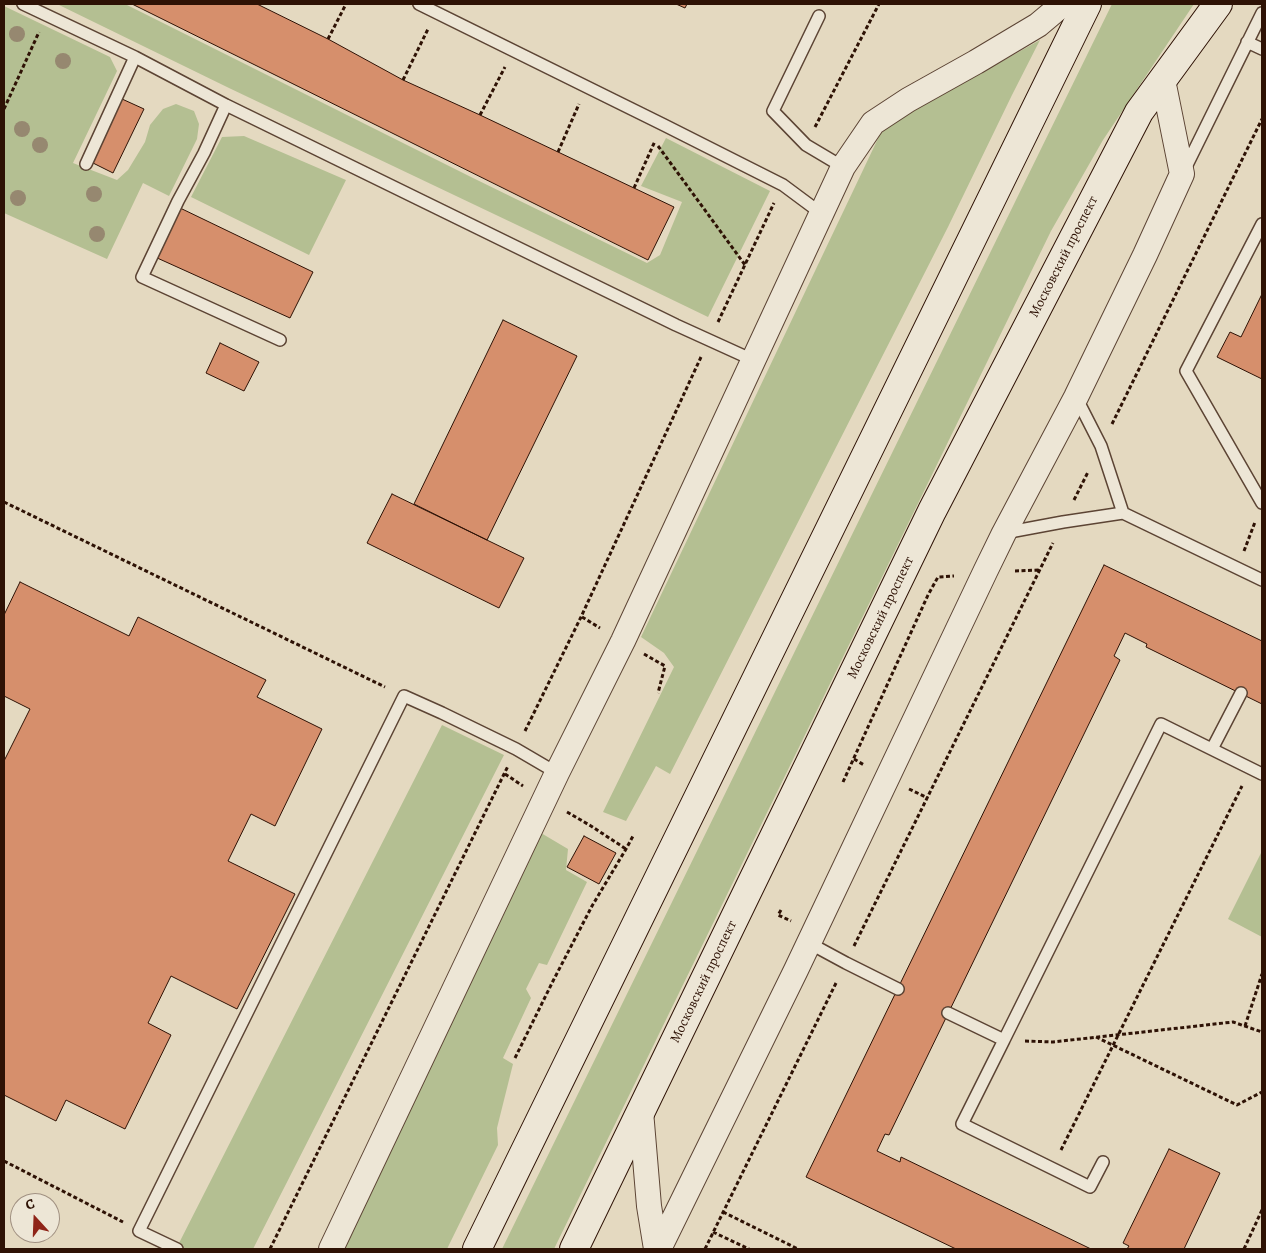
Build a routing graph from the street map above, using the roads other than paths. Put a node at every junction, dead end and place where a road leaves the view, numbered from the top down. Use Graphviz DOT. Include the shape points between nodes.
graph roads {
  1 [pos="24,4"];
  2 [pos="419,4"];
  3 [pos="1063,4"];
  4 [pos="1088,4"];
  5 [pos="1218,4"];
  6 [pos="1262,13"];
  7 [pos="819,16"];
  8 [pos="1248,42"];
  9 [pos="1262,49"];
  10 [pos="135,57"];
  11 [pos="1163,80"];
  12 [pos="226,105"];
  13 [pos="86,164"];
  14 [pos="843,167"];
  15 [pos="1182,174"];
  16 [pos="822,214"];
  17 [pos="1262,224"];
  18 [pos="280,340"];
  19 [pos="753,360"];
  20 [pos="1076,397"];
  21 [pos="1262,503"];
  22 [pos="1123,513"];
  23 [pos="1004,533"];
  24 [pos="1262,580"];
  25 [pos="1241,693"];
  26 [pos="1212,749"];
  27 [pos="557,773"];
  28 [pos="1262,774"];
  29 [pos="809,943"];
  30 [pos="898,989"];
  31 [pos="948,1013"];
  32 [pos="1004,1040"];
  33 [pos="641,1111"];
  34 [pos="1103,1162"];
  35 [pos="177,1249"];
  36 [pos="331,1249"];
  37 [pos="477,1249"];
  38 [pos="574,1249"];
  39 [pos="657,1249"];
  1 -- 10 [label="lane"];
  2 -- 16 [label="lane" via="783,185"];
  3 -- 14 [label="street" via="1038,25 873,123"];
  4 -- 37 [label="main road"];
  5 -- 11 [label="main road, Московский проспект"];
  6 -- 8 [label="lane"];
  7 -- 14 [label="lane" via="773,111 806,145"];
  8 -- 9 [label="lane"];
  8 -- 15 [label="lane"];
  10 -- 12 [label="lane"];
  10 -- 13 [label="lane"];
  11 -- 15 [label="street"];
  11 -- 33 [label="main road, Московский проспект" via="1139,112 932,511"];
  12 -- 18 [label="lane" via="142,277"];
  12 -- 19 [label="lane"];
  14 -- 16 [label="street"];
  15 -- 20 [label="street"];
  16 -- 19 [label="street"];
  17 -- 21 [label="lane" via="1186,371"];
  19 -- 27 [label="street" via="623,641"];
  20 -- 22 [label="lane" via="1101,446"];
  20 -- 23 [label="street"];
  22 -- 23 [label="lane"];
  22 -- 24 [label="lane"];
  23 -- 29 [label="street"];
  25 -- 26 [label="lane"];
  26 -- 28 [label="lane"];
  26 -- 32 [label="lane" via="1161,724"];
  27 -- 35 [label="lane" via="516,749 404,696 139,1231"];
  27 -- 36 [label="street"];
  29 -- 30 [label="lane"];
  29 -- 39 [label="street"];
  31 -- 32 [label="lane"];
  32 -- 34 [label="lane" via="962,1124 1090,1188"];
  33 -- 38 [label="main road, Московский проспект"];
  33 -- 39 [label="street" via="649,1206"];
}
